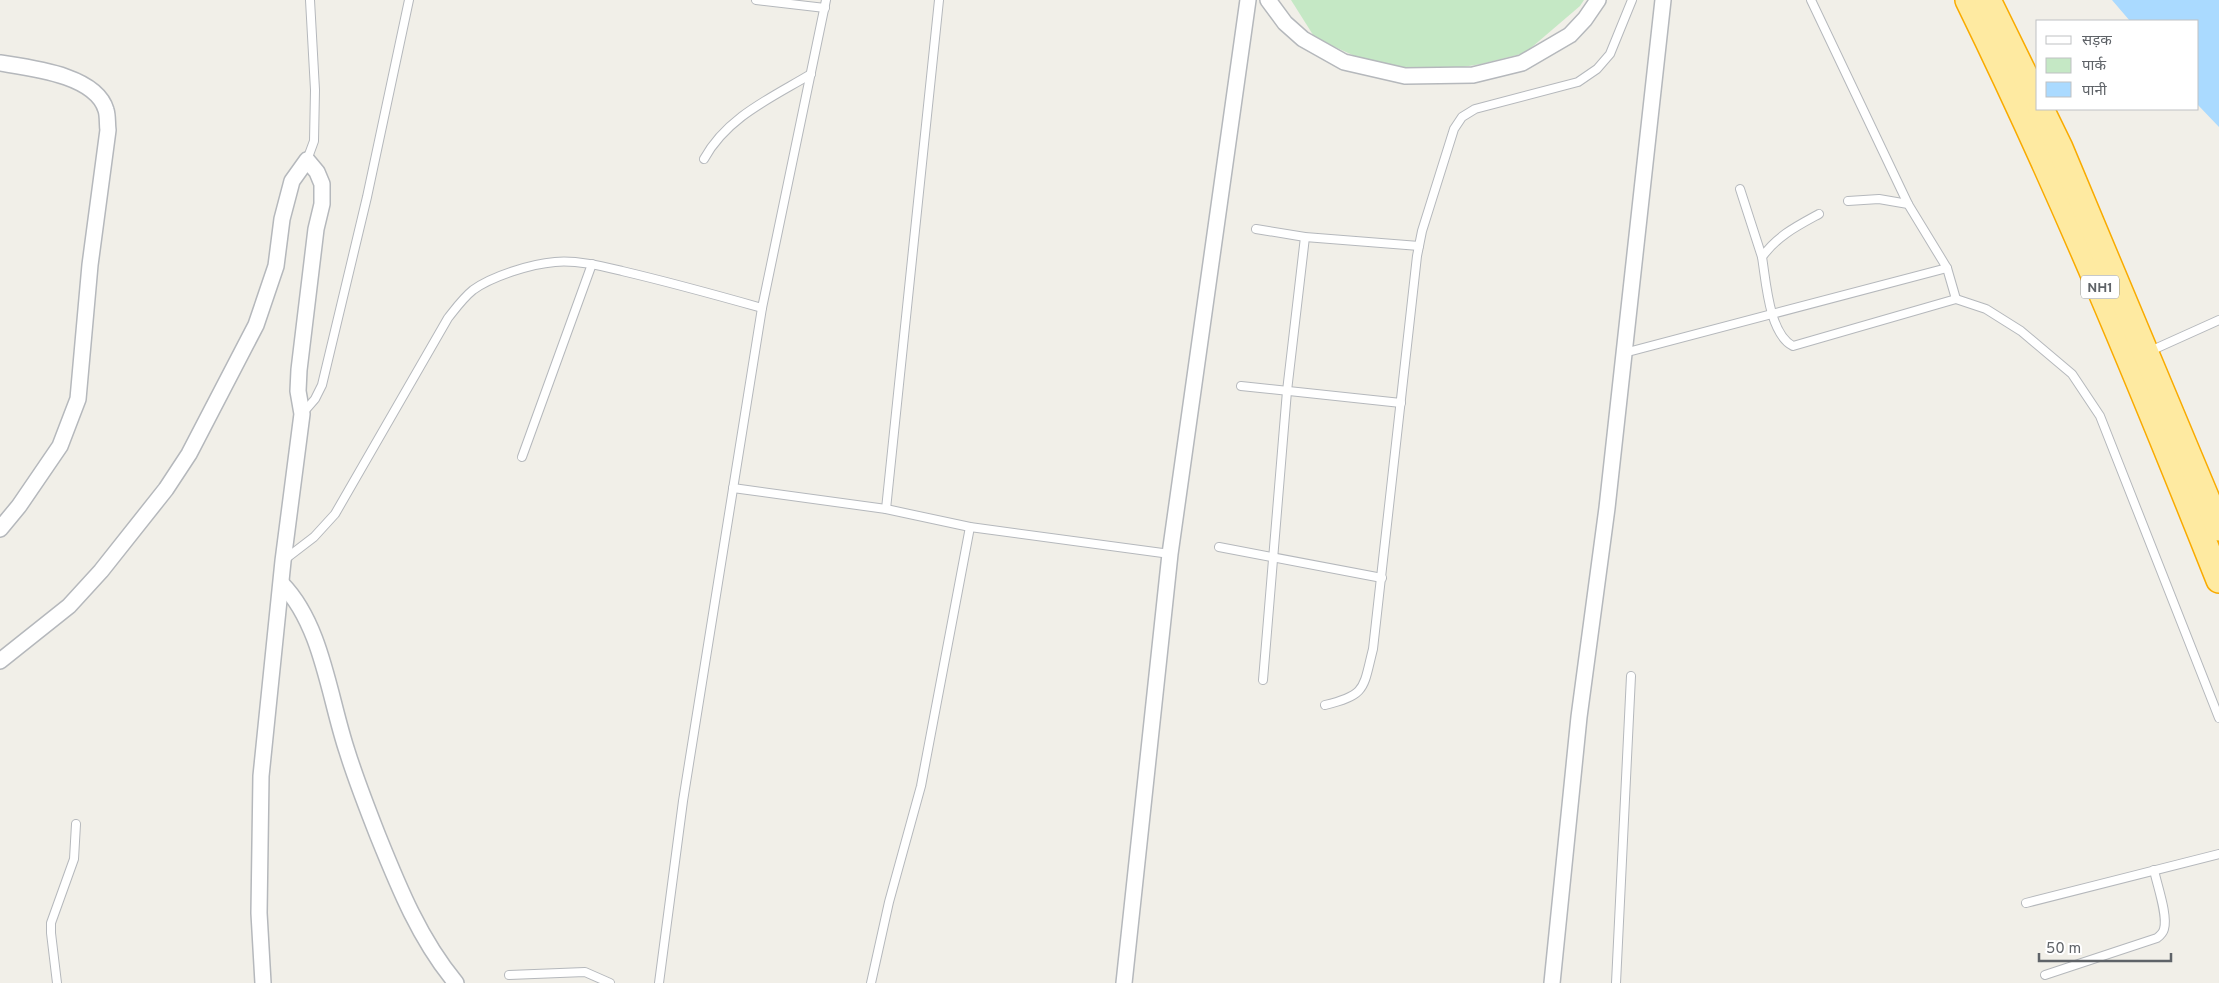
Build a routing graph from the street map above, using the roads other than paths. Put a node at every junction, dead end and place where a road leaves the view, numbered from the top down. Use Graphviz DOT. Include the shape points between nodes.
graph roads {
  1 [pos="310,0"];
  2 [pos="409,0"];
  3 [pos="756,0"];
  4 [pos="939,0"];
  5 [pos="1248,0"];
  6 [pos="1268,0"];
  7 [pos="1598,0"];
  8 [pos="1632,0"];
  9 [pos="1663,0"];
  10 [pos="1811,0"];
  11 [pos="1968,0"];
  12 [pos="1988,0"];
  13 [pos="826,4"];
  14 [pos="0,63"];
  15 [pos="811,74"];
  16 [pos="2036,98"];
  17 [pos="2041,110"];
  18 [pos="704,159"];
  19 [pos="307,160"];
  20 [pos="1740,189"];
  21 [pos="1848,201"];
  22 [pos="1908,204"];
  23 [pos="1819,214"];
  24 [pos="1256,229"];
  25 [pos="1305,236"];
  26 [pos="1419,246"];
  27 [pos="1762,256"];
  28 [pos="592,264"];
  29 [pos="1946,268"];
  30 [pos="1956,299"];
  31 [pos="762,308"];
  32 [pos="1772,314"];
  33 [pos="2219,320"];
  34 [pos="1624,353"];
  35 [pos="2139,357"];
  36 [pos="1241,386"];
  37 [pos="1287,391"];
  38 [pos="1401,403"];
  39 [pos="302,414"];
  40 [pos="522,458"];
  41 [pos="733,488"];
  42 [pos="886,510"];
  43 [pos="970,527"];
  44 [pos="2219,528"];
  45 [pos="0,529"];
  46 [pos="1219,547"];
  47 [pos="1170,554"];
  48 [pos="1273,558"];
  49 [pos="283,561"];
  50 [pos="1382,578"];
  51 [pos="2219,580"];
  52 [pos="282,584"];
  53 [pos="0,661"];
  54 [pos="1631,676"];
  55 [pos="1263,680"];
  56 [pos="1325,705"];
  57 [pos="2219,718"];
  58 [pos="76,824"];
  59 [pos="2219,854"];
  60 [pos="2154,870"];
  61 [pos="2026,903"];
  62 [pos="509,975"];
  63 [pos="2045,975"];
  64 [pos="58,983"];
  65 [pos="263,983"];
  66 [pos="456,983"];
  67 [pos="610,983"];
  68 [pos="659,983"];
  69 [pos="872,983"];
  70 [pos="1124,983"];
  71 [pos="1552,983"];
  72 [pos="1616,983"];
  1 -- 19 [label="lane" via="315,90 314,140"];
  2 -- 39 [label="lane" via="322,385"];
  3 -- 13 [label="lane"];
  4 -- 42 [label="lane"];
  5 -- 47 [label="street"];
  6 -- 7 [label="street" via="1285,23 1303,39 1344,62 1405,76 1472,75 1522,63 1570,35"];
  8 -- 26 [label="lane" via="1610,54 1598,69 1578,82 1475,109 1462,117 1454,129"];
  9 -- 34 [label="street"];
  10 -- 22 [label="lane"];
  11 -- 35 [label="highway, NH1"];
  12 -- 16 [label="highway"];
  13 -- 15 [label="lane"];
  14 -- 45 [label="street" via="28,67 85,85 98,95 106,110 108,130 90,265 78,399 60,446"];
  15 -- 18 [label="lane" via="743,115 722,132"];
  15 -- 31 [label="lane"];
  17 -- 35 [label="highway, NH1" via="2060,148"];
  19 -- 39 [label="street" via="317,172 322,193 299,370"];
  19 -- 53 [label="street" via="292,182 282,219 276,266 256,325 189,454 166,489 101,571 69,606"];
  20 -- 27 [label="lane"];
  21 -- 22 [label="lane" via="1879,199"];
  22 -- 29 [label="lane"];
  23 -- 27 [label="lane" via="1786,232"];
  24 -- 25 [label="lane"];
  25 -- 26 [label="lane"];
  25 -- 37 [label="lane"];
  26 -- 38 [label="lane"];
  27 -- 32 [label="lane"];
  28 -- 31 [label="lane"];
  28 -- 40 [label="lane"];
  28 -- 49 [label="lane" via="556,262 529,266 474,289 460,302 335,514"];
  29 -- 30 [label="lane"];
  29 -- 32 [label="lane"];
  30 -- 32 [label="lane" via="1799,346 1786,343"];
  30 -- 57 [label="lane" via="1986,309 2020,331 2072,374 2100,416"];
  31 -- 41 [label="lane"];
  32 -- 34 [label="lane"];
  33 -- 35 [label="lane"];
  34 -- 71 [label="street" via="1579,716"];
  35 -- 44 [label="highway, NH1"];
  35 -- 51 [label="highway, NH1"];
  36 -- 37 [label="lane"];
  37 -- 38 [label="lane"];
  37 -- 48 [label="lane"];
  38 -- 50 [label="lane"];
  39 -- 49 [label="street"];
  41 -- 42 [label="lane"];
  41 -- 68 [label="lane" via="683,801"];
  42 -- 43 [label="lane"];
  43 -- 47 [label="lane"];
  43 -- 69 [label="lane" via="921,786 889,902"];
  46 -- 48 [label="lane"];
  47 -- 70 [label="street"];
  48 -- 50 [label="lane"];
  48 -- 55 [label="lane"];
  49 -- 52 [label="street"];
  50 -- 56 [label="lane" via="1373,649 1364,684 1349,700"];
  52 -- 65 [label="street" via="261,776 259,913"];
  52 -- 66 [label="street" via="294,597 311,628 347,752 397,883 429,948"];
  54 -- 72 [label="lane"];
  58 -- 64 [label="lane" via="74,859 51,922"];
  59 -- 60 [label="lane"];
  60 -- 61 [label="lane"];
  60 -- 63 [label="lane" via="2164,916 2163,933 2157,938"];
  62 -- 67 [label="lane" via="585,972"];
}
